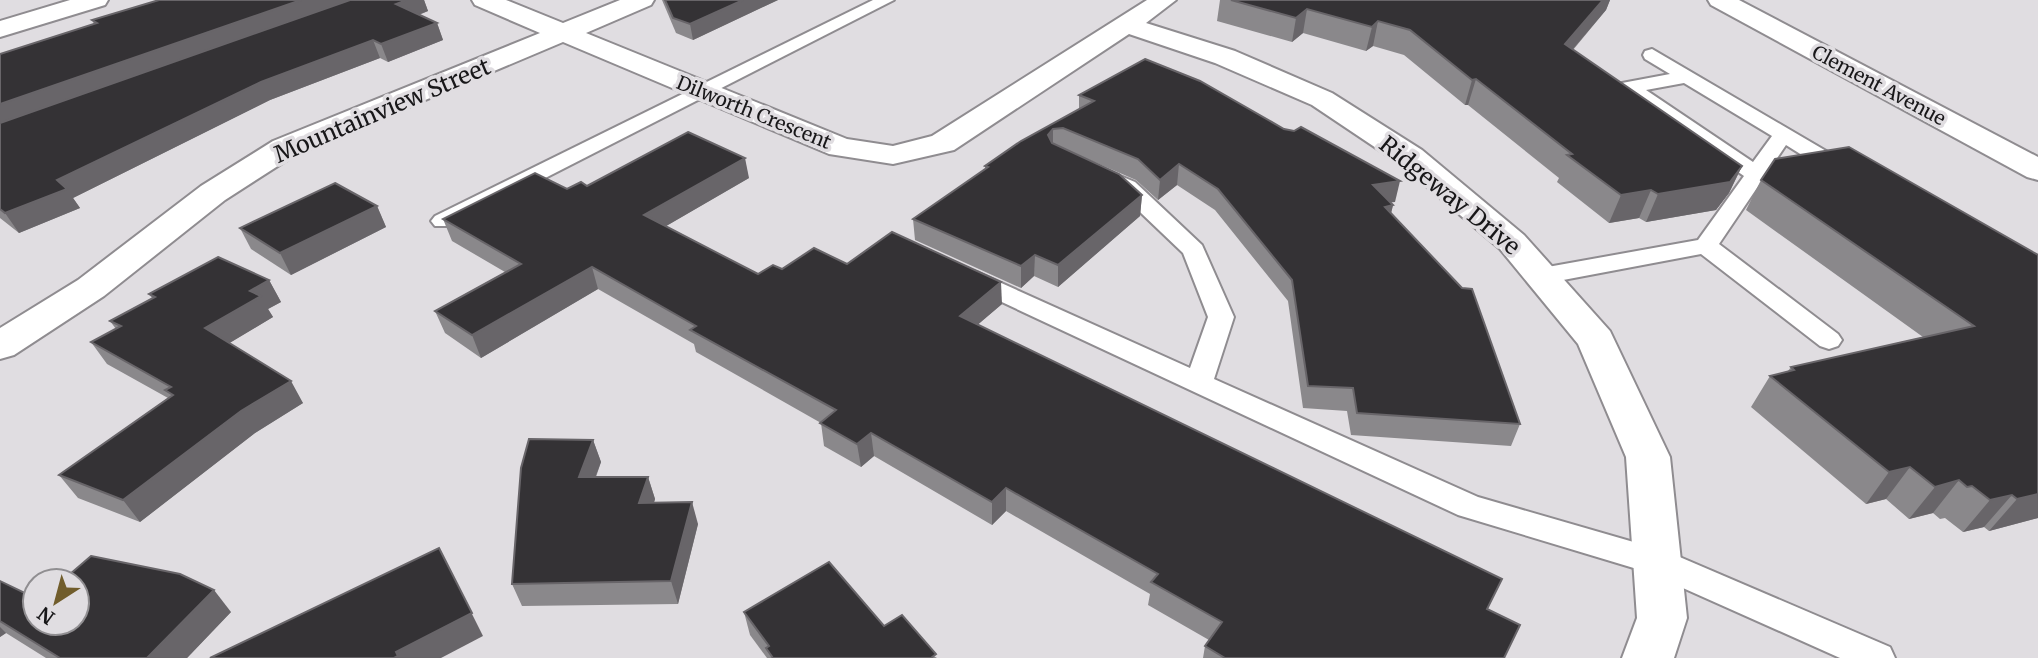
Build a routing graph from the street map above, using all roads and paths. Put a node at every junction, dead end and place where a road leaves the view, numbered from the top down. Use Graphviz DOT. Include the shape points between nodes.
graph roads {
  1 [pos="96,0"];
  2 [pos="484,0"];
  3 [pos="642,0"];
  4 [pos="886,0"];
  5 [pos="1164,0"];
  6 [pos="1720,0"];
  7 [pos="1762,0"];
  8 [pos="1126,25"];
  9 [pos="0,29"];
  10 [pos="563,33"];
  11 [pos="1652,55"];
  12 [pos="1685,77"];
  13 [pos="702,90"];
  14 [pos="2014,128"];
  15 [pos="1783,135"];
  16 [pos="2038,170"];
  17 [pos="1094,172"];
  18 [pos="1756,174"];
  19 [pos="1864,183"];
  20 [pos="443,221"];
  21 [pos="1706,246"];
  22 [pos="945,266"];
  23 [pos="1542,276"];
  24 [pos="1829,340"];
  25 [pos="0,346"];
  26 [pos="1198,384"];
  27 [pos="1656,561"];
  28 [pos="1648,658"];
  29 [pos="1877,658"];
  1 -- 9 [label="street"];
  2 -- 10 [label="street, Dilworth Crescent"];
  3 -- 10 [label="street, Mountainview Street"];
  4 -- 13 [label="lane"];
  5 -- 8 [label="street, Dilworth Crescent"];
  6 -- 16 [label="street, Clement Avenue"];
  7 -- 14 [label="street, Clement Avenue"];
  8 -- 13 [label="street, Dilworth Crescent" via="943,143 893,155 840,147"];
  8 -- 23 [label="street, Ridgeway Drive" via="1225,57 1322,99 1411,157 1512,242"];
  10 -- 13 [label="street, Dilworth Crescent"];
  10 -- 25 [label="street, Mountainview Street" via="284,148 213,194 91,288"];
  11 -- 12 [label="lane"];
  12 -- 15 [label="lane"];
  12 -- 18 [label="lane" via="1629,87"];
  13 -- 20 [label="lane"];
  15 -- 18 [label="lane"];
  15 -- 19 [label="lane"];
  17 -- 26 [label="lane" via="1127,187 1194,250 1221,317"];
  18 -- 21 [label="lane"];
  21 -- 23 [label="lane"];
  21 -- 24 [label="lane"];
  22 -- 26 [label="lane"];
  23 -- 27 [label="street, Ridgeway Drive" via="1597,340 1648,457"];
  26 -- 27 [label="lane" via="1469,507"];
  27 -- 28 [label="street, Ridgeway Drive" via="1661,618"];
  27 -- 29 [label="lane"];
}
